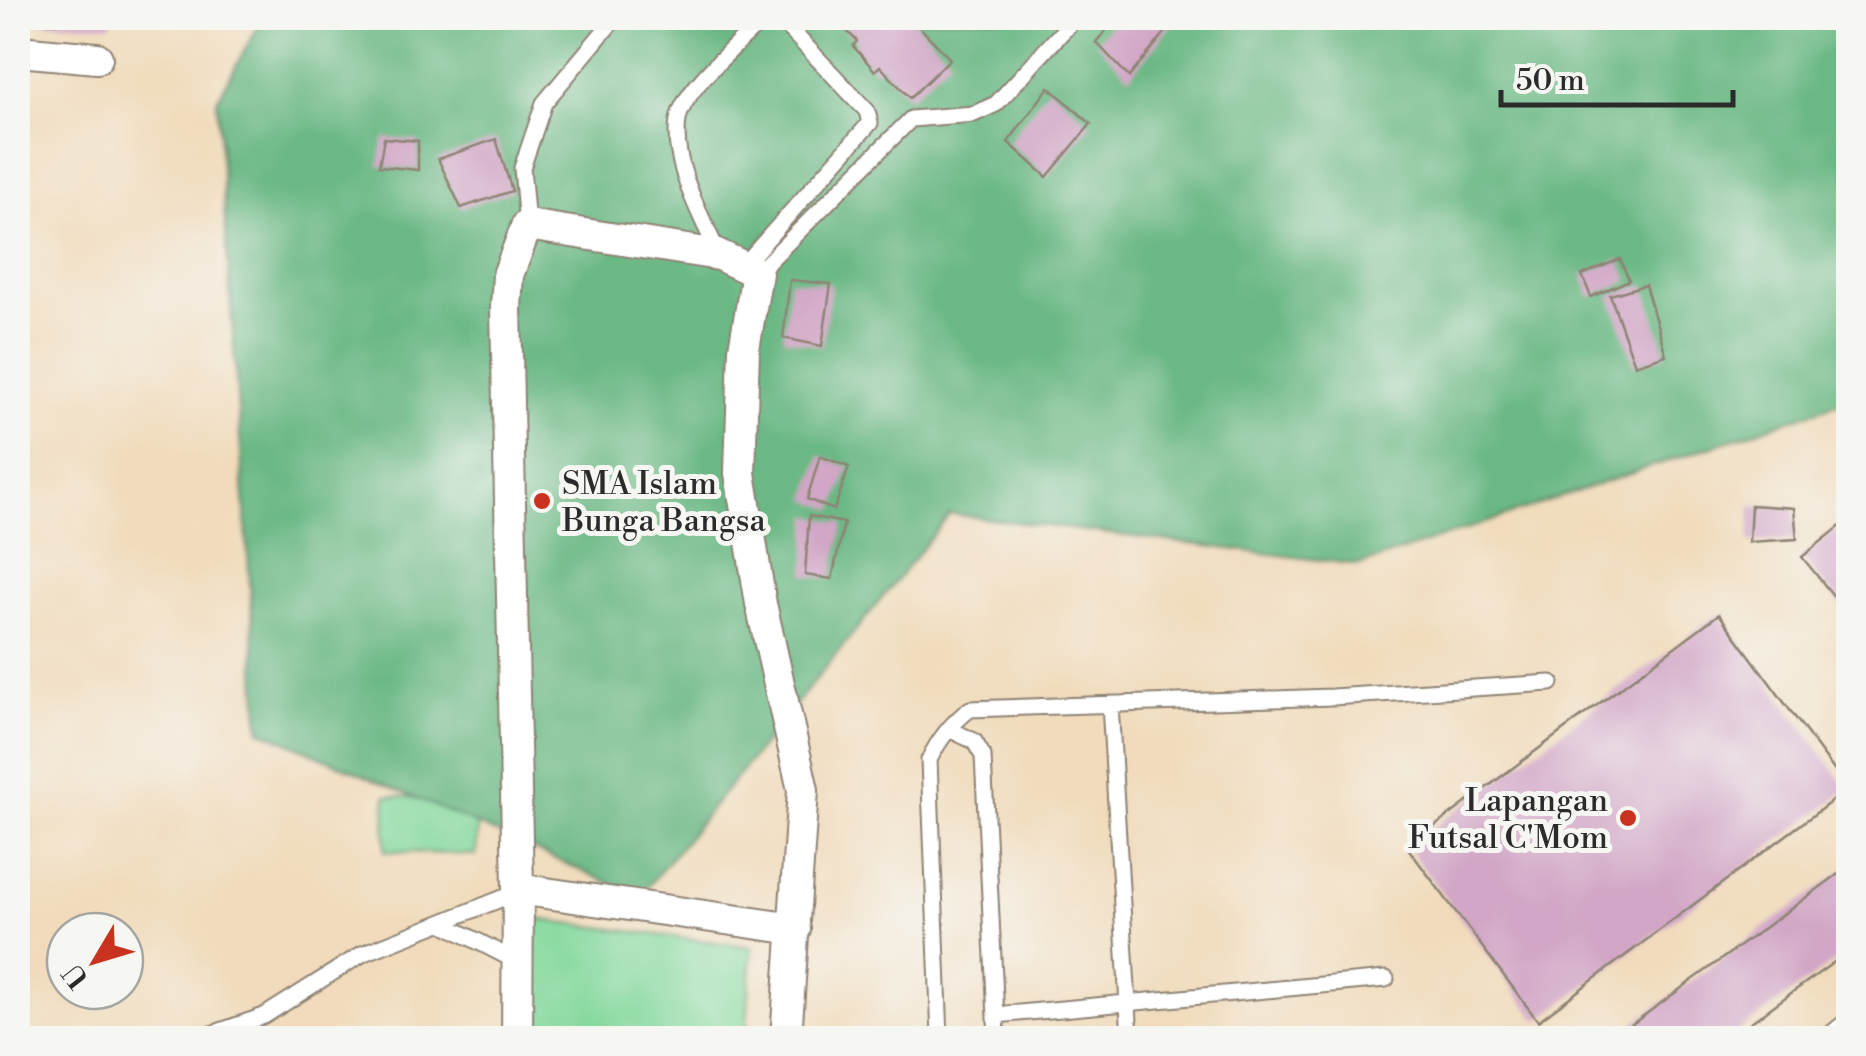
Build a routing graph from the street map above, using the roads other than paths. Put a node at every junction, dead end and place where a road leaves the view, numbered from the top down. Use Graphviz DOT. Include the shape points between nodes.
graph roads {
  1 [pos="615,18"];
  2 [pos="1075,18"];
  3 [pos="18,51"];
  4 [pos="97,58"];
  5 [pos="527,225"];
  6 [pos="740,265"];
  7 [pos="1550,682"];
  8 [pos="1110,704"];
  9 [pos="953,731"];
  10 [pos="518,891"];
  11 [pos="442,923"];
  12 [pos="795,929"];
  13 [pos="518,962"];
  14 [pos="1386,979"];
  15 [pos="1127,1003"];
  16 [pos="996,1015"];
  17 [pos="1848,1020"];
  18 [pos="200,1038"];
  19 [pos="517,1038"];
  20 [pos="786,1038"];
  21 [pos="940,1038"];
  22 [pos="997,1038"];
  23 [pos="1130,1038"];
  24 [pos="1826,1038"];
  1 -- 5 [label="lane" via="544,103 522,168"];
  2 -- 6 [label="lane" via="996,104 974,114 911,119"];
  3 -- 4 [label="street"];
  5 -- 6 [label="street"];
  5 -- 10 [label="street" via="508,275 506,307"];
  6 -- 6 [label="lane" via="681,160 678,119 694,90 758,24 771,19 784,23 870,123"];
  6 -- 12 [label="street" via="740,472 761,604 803,790"];
  7 -- 8 [label="lane"];
  8 -- 9 [label="lane" via="970,709"];
  8 -- 15 [label="lane"];
  9 -- 16 [label="lane" via="974,741 983,756"];
  9 -- 21 [label="lane" via="938,740 929,760"];
  10 -- 11 [label="lane"];
  10 -- 12 [label="street"];
  10 -- 13 [label="street"];
  11 -- 13 [label="lane"];
  11 -- 18 [label="lane" via="362,954 264,1016"];
  12 -- 20 [label="street"];
  13 -- 19 [label="street"];
  14 -- 15 [label="lane"];
  15 -- 16 [label="lane"];
  15 -- 23 [label="lane"];
  16 -- 22 [label="lane"];
  17 -- 24 [label="lane"];
}
